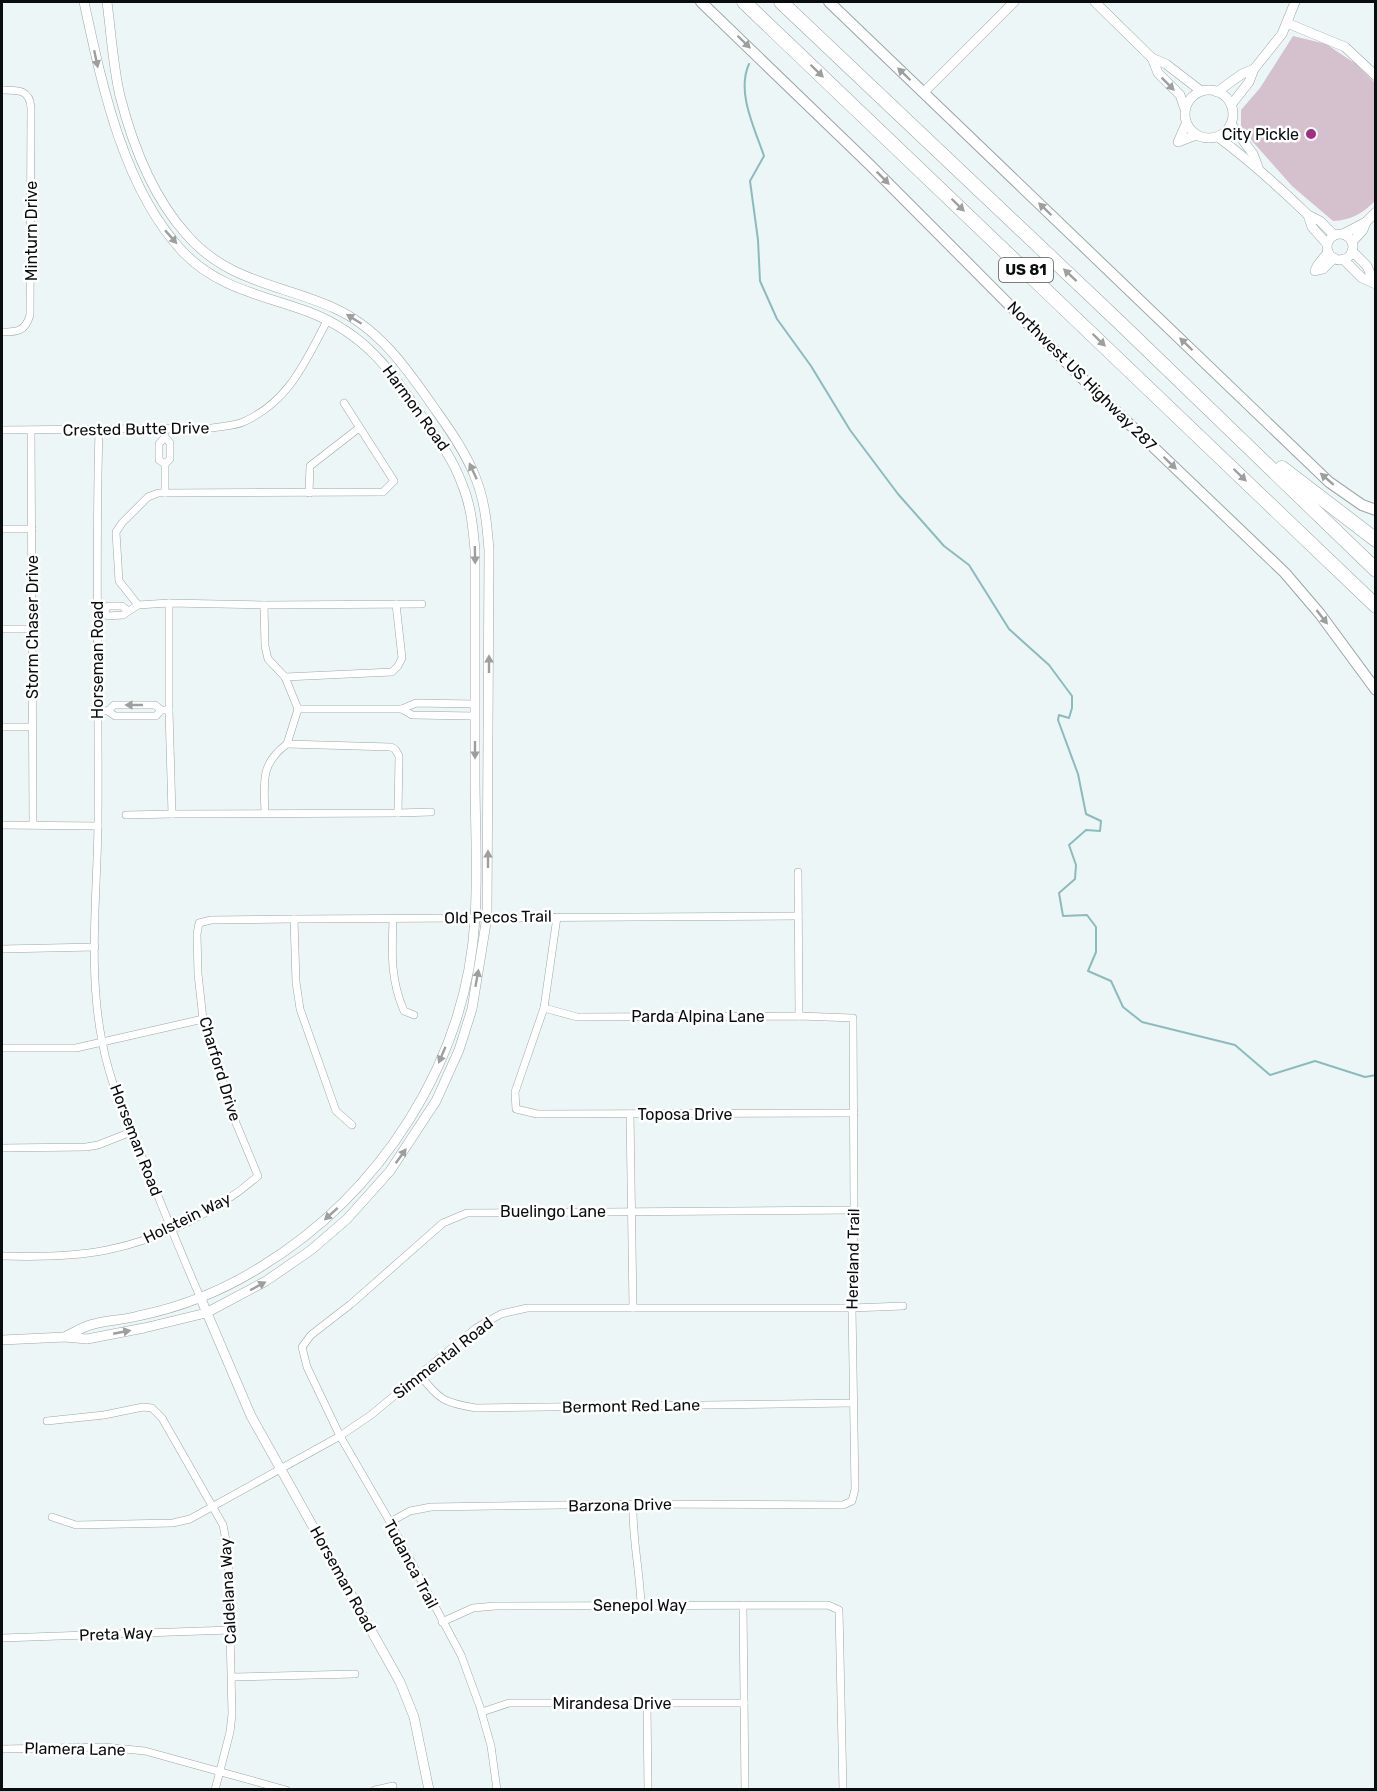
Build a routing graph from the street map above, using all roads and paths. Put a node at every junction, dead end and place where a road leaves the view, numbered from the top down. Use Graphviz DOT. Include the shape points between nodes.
graph roads {
  1 [pos="84,2"];
  2 [pos="107,2"];
  3 [pos="701,2"];
  4 [pos="744,2"];
  5 [pos="781,2"];
  6 [pos="829,2"];
  7 [pos="1014,2"];
  8 [pos="1095,2"];
  9 [pos="1295,2"];
  10 [pos="1287,23"];
  11 [pos="1152,58"];
  12 [pos="1254,69"];
  13 [pos="1376,76"];
  14 [pos="2,90"];
  15 [pos="1201,91"];
  16 [pos="924,92"];
  17 [pos="1217,92"];
  18 [pos="1231,105"];
  19 [pos="1185,109"];
  20 [pos="1186,124"];
  21 [pos="1231,124"];
  22 [pos="1196,135"];
  23 [pos="1218,137"];
  24 [pos="1257,166"];
  25 [pos="1376,212"];
  26 [pos="1308,215"];
  27 [pos="1366,222"];
  28 [pos="1339,234"];
  29 [pos="1352,247"];
  30 [pos="1333,253"];
  31 [pos="1375,284"];
  32 [pos="327,321"];
  33 [pos="2,332"];
  34 [pos="344,404"];
  35 [pos="359,428"];
  36 [pos="2,430"];
  37 [pos="31,430"];
  38 [pos="99,431"];
  39 [pos="1233,432"];
  40 [pos="165,433"];
  41 [pos="165,493"];
  42 [pos="309,493"];
  43 [pos="1376,510"];
  44 [pos="32,528"];
  45 [pos="2,529"];
  46 [pos="1376,540"];
  47 [pos="1376,570"];
  48 [pos="169,603"];
  49 [pos="396,604"];
  50 [pos="422,604"];
  51 [pos="138,605"];
  52 [pos="264,605"];
  53 [pos="1375,606"];
  54 [pos="100,612"];
  55 [pos="2,629"];
  56 [pos="32,629"];
  57 [pos="285,677"];
  58 [pos="1376,690"];
  59 [pos="475,704"];
  60 [pos="298,709"];
  61 [pos="402,709"];
  62 [pos="97,710"];
  63 [pos="165,710"];
  64 [pos="108,711"];
  65 [pos="475,716"];
  66 [pos="2,727"];
  67 [pos="32,727"];
  68 [pos="287,744"];
  69 [pos="431,812"];
  70 [pos="265,813"];
  71 [pos="398,813"];
  72 [pos="126,814"];
  73 [pos="172,814"];
  74 [pos="33,824"];
  75 [pos="2,825"];
  76 [pos="98,826"];
  77 [pos="798,872"];
  78 [pos="798,916"];
  79 [pos="487,917"];
  80 [pos="557,917"];
  81 [pos="476,918"];
  82 [pos="294,919"];
  83 [pos="393,919"];
  84 [pos="199,923"];
  85 [pos="95,947"];
  86 [pos="2,949"];
  87 [pos="544,1008"];
  88 [pos="414,1015"];
  89 [pos="799,1016"];
  90 [pos="853,1018"];
  91 [pos="203,1019"];
  92 [pos="102,1042"];
  93 [pos="2,1048"];
  94 [pos="854,1113"];
  95 [pos="630,1114"];
  96 [pos="352,1125"];
  97 [pos="131,1132"];
  98 [pos="2,1148"];
  99 [pos="258,1176"];
  100 [pos="854,1210"];
  101 [pos="632,1211"];
  102 [pos="171,1229"];
  103 [pos="2,1256"];
  104 [pos="201,1299"];
  105 [pos="903,1306"];
  106 [pos="633,1308"];
  107 [pos="852,1308"];
  108 [pos="206,1313"];
  109 [pos="65,1337"];
  110 [pos="2,1340"];
  111 [pos="302,1347"];
  112 [pos="420,1375"];
  113 [pos="853,1403"];
  114 [pos="47,1421"];
  115 [pos="340,1436"];
  116 [pos="281,1468"];
  117 [pos="852,1501"];
  118 [pos="633,1504"];
  119 [pos="213,1508"];
  120 [pos="52,1516"];
  121 [pos="390,1522"];
  122 [pos="641,1605"];
  123 [pos="742,1605"];
  124 [pos="442,1622"];
  125 [pos="230,1630"];
  126 [pos="2,1638"];
  127 [pos="355,1674"];
  128 [pos="232,1677"];
  129 [pos="744,1703"];
  130 [pos="647,1704"];
  131 [pos="482,1712"];
  132 [pos="2,1749"];
  133 [pos="220,1772"];
  134 [pos="393,1786"];
  135 [pos="215,1790"];
  136 [pos="286,1790"];
  137 [pos="375,1790"];
  138 [pos="429,1790"];
  139 [pos="496,1790"];
  140 [pos="648,1790"];
  141 [pos="745,1790"];
  142 [pos="843,1790"];
  1 -- 32 [label="street, Harmon Road, one-way" via="103,91 131,166 165,232 208,273 241,291"];
  79 -- 2 [label="street, Harmon Road, one-way" via="489,550 485,507 476,477 458,442 407,369 381,340 357,320 334,308 251,280 215,261 187,236 156,188 134,138 120,94"];
  3 -- 58 [label="main road, Northwest US Highway 287, one-way" via="1285,573"];
  4 -- 53 [label="highway, US 81, one-way"];
  39 -- 5 [label="highway, US 81, one-way"];
  16 -- 6 [label="main road, one-way"];
  7 -- 16 [label="street"];
  8 -- 11 [label="street"];
  9 -- 10 [label="street"];
  10 -- 12 [label="street"];
  10 -- 13 [label="street" via="1345,47"];
  11 -- 15 [label="street"];
  11 -- 19 [label="street, one-way" via="1158,73 1180,95"];
  12 -- 17 [label="street"];
  12 -- 18 [label="street"];
  14 -- 33 [label="street, Minturn Drive" via="24,92 31,108 30,315 24,329"];
  15 -- 17 [label="street"];
  15 -- 19 [label="street" via="1193,95"];
  43 -- 16 [label="main road, one-way" via="1329,482"];
  17 -- 18 [label="street"];
  18 -- 21 [label="street"];
  19 -- 20 [label="street"];
  20 -- 22 [label="street"];
  20 -- 22 [label="street" via="1178,142"];
  21 -- 23 [label="street"];
  21 -- 24 [label="street"];
  22 -- 23 [label="street"];
  23 -- 24 [label="street"];
  24 -- 26 [label="street"];
  25 -- 27 [label="street"];
  26 -- 28 [label="street"];
  26 -- 30 [label="street" via="1312,227"];
  27 -- 28 [label="street"];
  27 -- 29 [label="street"];
  28 -- 29 [label="street" via="1350,238"];
  28 -- 30 [label="street"];
  29 -- 30 [label="street"];
  29 -- 31 [label="street"];
  30 -- 31 [label="street"];
  32 -- 40 [label="street, Crested Butte Drive" via="295,381 273,403 243,422"];
  32 -- 59 [label="street, Harmon Road, one-way" via="367,346 388,368 452,459 463,486 475,550"];
  34 -- 35 [label="street"];
  35 -- 42 [label="street" via="310,466"];
  35 -- 42 [label="street" via="394,481 383,492"];
  36 -- 37 [label="street, Crested Butte Drive"];
  37 -- 38 [label="street, Crested Butte Drive"];
  37 -- 44 [label="street, Storm Chaser Drive"];
  38 -- 40 [label="street, Crested Butte Drive"];
  38 -- 54 [label="street, Horseman Road"];
  39 -- 46 [label="highway"];
  39 -- 47 [label="highway, US 81"];
  40 -- 41 [label="street" via="170,442"];
  41 -- 42 [label="street"];
  41 -- 51 [label="street" via="148,496 116,532 119,580"];
  44 -- 45 [label="street"];
  44 -- 56 [label="street, Storm Chaser Drive"];
  48 -- 51 [label="street"];
  48 -- 52 [label="street"];
  48 -- 63 [label="street"];
  49 -- 50 [label="street"];
  49 -- 52 [label="street"];
  49 -- 57 [label="street" via="402,658 392,672"];
  51 -- 54 [label="street" via="123,615"];
  52 -- 57 [label="street" via="268,659"];
  54 -- 62 [label="street, Horseman Road"];
  55 -- 56 [label="street"];
  56 -- 67 [label="street, Storm Chaser Drive"];
  57 -- 60 [label="street"];
  59 -- 61 [label="street" via="416,703"];
  59 -- 65 [label="street, Harmon Road"];
  60 -- 61 [label="street"];
  60 -- 68 [label="street"];
  61 -- 65 [label="street" via="412,715"];
  62 -- 64 [label="street"];
  62 -- 76 [label="street, Horseman Road"];
  63 -- 64 [label="street" via="156,716 115,716"];
  63 -- 64 [label="street, one-way" via="155,705 114,705"];
  63 -- 73 [label="street"];
  65 -- 81 [label="street, Harmon Road, one-way"];
  66 -- 67 [label="street"];
  67 -- 74 [label="street, Storm Chaser Drive"];
  68 -- 70 [label="street" via="273,754 268,766"];
  68 -- 71 [label="street" via="395,749 399,756"];
  69 -- 71 [label="street"];
  70 -- 71 [label="street"];
  70 -- 73 [label="street"];
  72 -- 73 [label="street"];
  74 -- 75 [label="street"];
  74 -- 76 [label="street"];
  76 -- 85 [label="street, Horseman Road"];
  77 -- 78 [label="street"];
  78 -- 80 [label="street, Old Pecos Trail"];
  78 -- 89 [label="street"];
  79 -- 80 [label="street, Old Pecos Trail"];
  79 -- 81 [label="street, Old Pecos Trail"];
  108 -- 79 [label="street, Harmon Road, one-way" via="266,1281 311,1250 347,1219 411,1142 436,1101 459,1050 472,1009"];
  80 -- 87 [label="street"];
  81 -- 83 [label="street, Old Pecos Trail"];
  81 -- 104 [label="street, Harmon Road, one-way" via="458,1010 444,1050 398,1139 364,1181 301,1240 259,1269"];
  82 -- 83 [label="street, Old Pecos Trail"];
  82 -- 84 [label="street, Old Pecos Trail"];
  82 -- 96 [label="street" via="300,1009 336,1111"];
  83 -- 88 [label="street" via="396,992 404,1011"];
  84 -- 91 [label="street, Charford Drive" via="198,974"];
  85 -- 86 [label="street"];
  85 -- 92 [label="street, Horseman Road"];
  87 -- 89 [label="street, Parda Alpina Lane" via="577,1017"];
  87 -- 95 [label="street, Toposa Drive" via="515,1092 516,1109 537,1114"];
  89 -- 90 [label="street, Parda Alpina Lane"];
  90 -- 94 [label="street, Hereland Trail"];
  91 -- 92 [label="street"];
  91 -- 99 [label="street, Charford Drive" via="236,1123"];
  92 -- 93 [label="street" via="76,1048"];
  92 -- 97 [label="street, Horseman Road"];
  94 -- 95 [label="street, Toposa Drive"];
  94 -- 100 [label="street, Hereland Trail"];
  95 -- 101 [label="street"];
  97 -- 98 [label="street" via="86,1147"];
  97 -- 102 [label="street, Horseman Road"];
  99 -- 102 [label="street, Holstein Way" via="238,1193"];
  100 -- 101 [label="street, Buelingo Lane"];
  100 -- 107 [label="street, Hereland Trail"];
  101 -- 106 [label="street"];
  101 -- 111 [label="street, Buelingo Lane" via="466,1212 443,1223 311,1335"];
  102 -- 103 [label="street, Holstein Way" via="104,1251"];
  102 -- 104 [label="street, Horseman Road"];
  104 -- 108 [label="street, Horseman Road"];
  104 -- 109 [label="street, Harmon Road" via="91,1324"];
  105 -- 107 [label="street, Simmental Road"];
  106 -- 107 [label="street, Simmental Road"];
  106 -- 112 [label="street, Simmental Road" via="527,1308 501,1314 476,1328"];
  107 -- 113 [label="street, Hereland Trail"];
  109 -- 108 [label="street, Harmon Road, one-way" via="87,1339"];
  108 -- 116 [label="street, Horseman Road" via="252,1416"];
  109 -- 110 [label="street"];
  111 -- 115 [label="street, Tudanca Trail" via="307,1367"];
  112 -- 113 [label="street, Bermont Red Lane" via="433,1392 452,1404 476,1408"];
  112 -- 115 [label="street, Simmental Road"];
  113 -- 117 [label="street, Hereland Trail"];
  114 -- 119 [label="street, Caldelana Way" via="152,1408 162,1418"];
  115 -- 116 [label="street, Simmental Road"];
  115 -- 121 [label="street, Tudanca Trail"];
  116 -- 119 [label="street, Simmental Road"];
  116 -- 138 [label="street, Horseman Road" via="400,1682 414,1717"];
  117 -- 118 [label="street, Barzona Drive"];
  118 -- 121 [label="street, Barzona Drive" via="431,1507 410,1511"];
  118 -- 122 [label="street" via="632,1531"];
  119 -- 120 [label="street, Simmental Road" via="190,1520 173,1523 76,1525"];
  119 -- 125 [label="street, Caldelana Way" via="227,1540"];
  121 -- 124 [label="street, Tudanca Trail"];
  122 -- 123 [label="street, Senepol Way"];
  122 -- 124 [label="street, Senepol Way" via="473,1608"];
  123 -- 129 [label="street"];
  123 -- 142 [label="street, Senepol Way" via="828,1605 839,1610"];
  124 -- 131 [label="street, Tudanca Trail" via="460,1655"];
  125 -- 126 [label="street, Preta Way"];
  125 -- 128 [label="street, Caldelana Way"];
  127 -- 128 [label="street"];
  128 -- 133 [label="street, Caldelana Way" via="230,1732"];
  129 -- 130 [label="street, Mirandesa Drive"];
  129 -- 141 [label="street"];
  130 -- 131 [label="street, Mirandesa Drive" via="509,1703"];
  130 -- 140 [label="street"];
  131 -- 139 [label="street, Tudanca Trail"];
  132 -- 133 [label="street, Plamera Lane" via="104,1747 144,1751"];
  133 -- 135 [label="street, Caldelana Way"];
  133 -- 136 [label="street, Plamera Lane"];
  134 -- 137 [label="street"];
}
